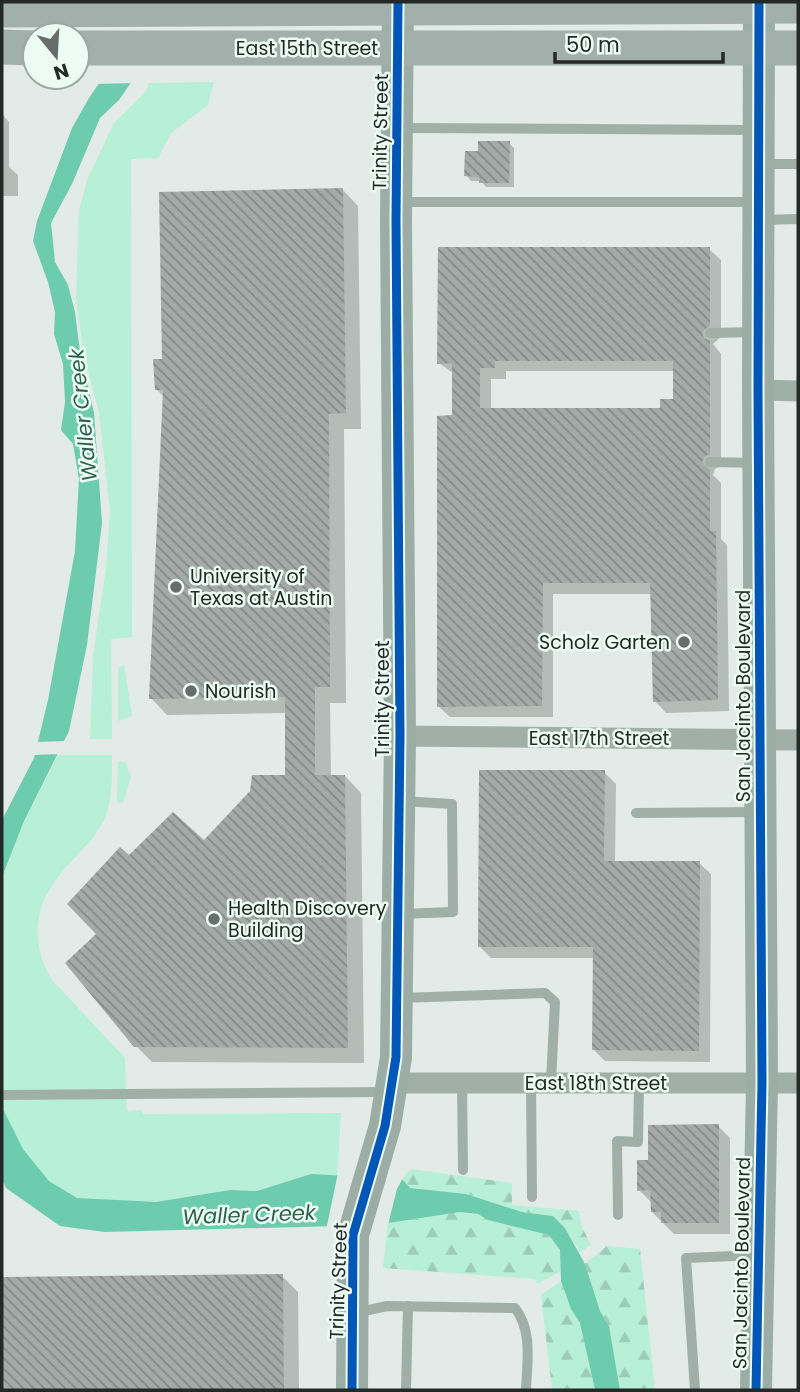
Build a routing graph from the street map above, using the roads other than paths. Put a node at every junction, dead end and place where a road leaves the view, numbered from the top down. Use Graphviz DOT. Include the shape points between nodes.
graph roads {
  1 [pos="759,4"];
  2 [pos="398,5"];
  3 [pos="798,6"];
  4 [pos="2,10"];
  5 [pos="2,47"];
  6 [pos="21,48"];
  7 [pos="91,48"];
  8 [pos="399,48"];
  9 [pos="760,48"];
  10 [pos="798,48"];
  11 [pos="397,128"];
  12 [pos="759,130"];
  13 [pos="759,164"];
  14 [pos="798,164"];
  15 [pos="397,202"];
  16 [pos="759,211"];
  17 [pos="798,219"];
  18 [pos="758,332"];
  19 [pos="710,333"];
  20 [pos="758,390"];
  21 [pos="798,391"];
  22 [pos="710,462"];
  23 [pos="758,463"];
  24 [pos="400,736"];
  25 [pos="761,740"];
  26 [pos="798,740"];
  27 [pos="399,801"];
  28 [pos="761,812"];
  29 [pos="636,813"];
  30 [pos="398,914"];
  31 [pos="397,998"];
  32 [pos="462,1082"];
  33 [pos="541,1082"];
  34 [pos="639,1083"];
  35 [pos="762,1083"];
  36 [pos="798,1083"];
  37 [pos="393,1087"];
  38 [pos="2,1095"];
  39 [pos="463,1170"];
  40 [pos="532,1197"];
  41 [pos="618,1215"];
  42 [pos="759,1255"];
  43 [pos="408,1306"];
  44 [pos="353,1314"];
  45 [pos="352,1390"];
  46 [pos="406,1390"];
  47 [pos="526,1390"];
  48 [pos="695,1390"];
  49 [pos="756,1390"];
  1 -- 2 [label="main road, East 15th Street"];
  1 -- 3 [label="main road, East 15th Street"];
  1 -- 9 [label="main road, San Jacinto Boulevard"];
  2 -- 4 [label="main road, East 15th Street"];
  2 -- 8 [label="main road, Trinity Street"];
  5 -- 6 [label="main road"];
  7 -- 8 [label="main road, East 15th Street"];
  8 -- 9 [label="main road, East 15th Street"];
  8 -- 11 [label="main road, Trinity Street"];
  9 -- 10 [label="main road, East 15th Street"];
  9 -- 12 [label="main road, San Jacinto Boulevard"];
  11 -- 12 [label="lane"];
  11 -- 15 [label="main road, Trinity Street"];
  12 -- 13 [label="main road, San Jacinto Boulevard"];
  13 -- 14 [label="lane"];
  13 -- 16 [label="main road, San Jacinto Boulevard"];
  15 -- 16 [label="lane"];
  15 -- 24 [label="main road, Trinity Street"];
  16 -- 17 [label="lane"];
  16 -- 18 [label="main road, San Jacinto Boulevard"];
  18 -- 19 [label="lane"];
  18 -- 20 [label="main road, San Jacinto Boulevard"];
  20 -- 21 [label="street"];
  20 -- 23 [label="main road, San Jacinto Boulevard"];
  22 -- 23 [label="lane"];
  23 -- 25 [label="main road, San Jacinto Boulevard"];
  24 -- 25 [label="street, East 17th Street"];
  24 -- 27 [label="main road, Trinity Street"];
  25 -- 26 [label="street, East 17th Street"];
  25 -- 28 [label="main road, San Jacinto Boulevard"];
  27 -- 30 [label="main road, Trinity Street"];
  27 -- 30 [label="lane" via="452,804 453,912"];
  28 -- 29 [label="lane"];
  28 -- 35 [label="main road, San Jacinto Boulevard"];
  30 -- 31 [label="main road, Trinity Street"];
  31 -- 33 [label="lane" via="545,993 555,1002"];
  31 -- 37 [label="main road, Trinity Street"];
  32 -- 33 [label="street, East 18th Street"];
  32 -- 37 [label="street, East 18th Street"];
  32 -- 39 [label="lane"];
  33 -- 34 [label="street, East 18th Street"];
  33 -- 40 [label="lane"];
  34 -- 35 [label="street, East 18th Street"];
  34 -- 41 [label="lane" via="638,1142 617,1141"];
  35 -- 36 [label="street, East 18th Street"];
  35 -- 42 [label="main road, San Jacinto Boulevard"];
  37 -- 38 [label="lane"];
  37 -- 44 [label="main road, Trinity Street" via="356,1220"];
  42 -- 48 [label="lane" via="686,1258"];
  42 -- 49 [label="main road, San Jacinto Boulevard"];
  43 -- 44 [label="lane"];
  43 -- 46 [label="lane"];
  43 -- 47 [label="lane" via="515,1308 524,1320 527,1336"];
  44 -- 45 [label="main road, Trinity Street"];
}
